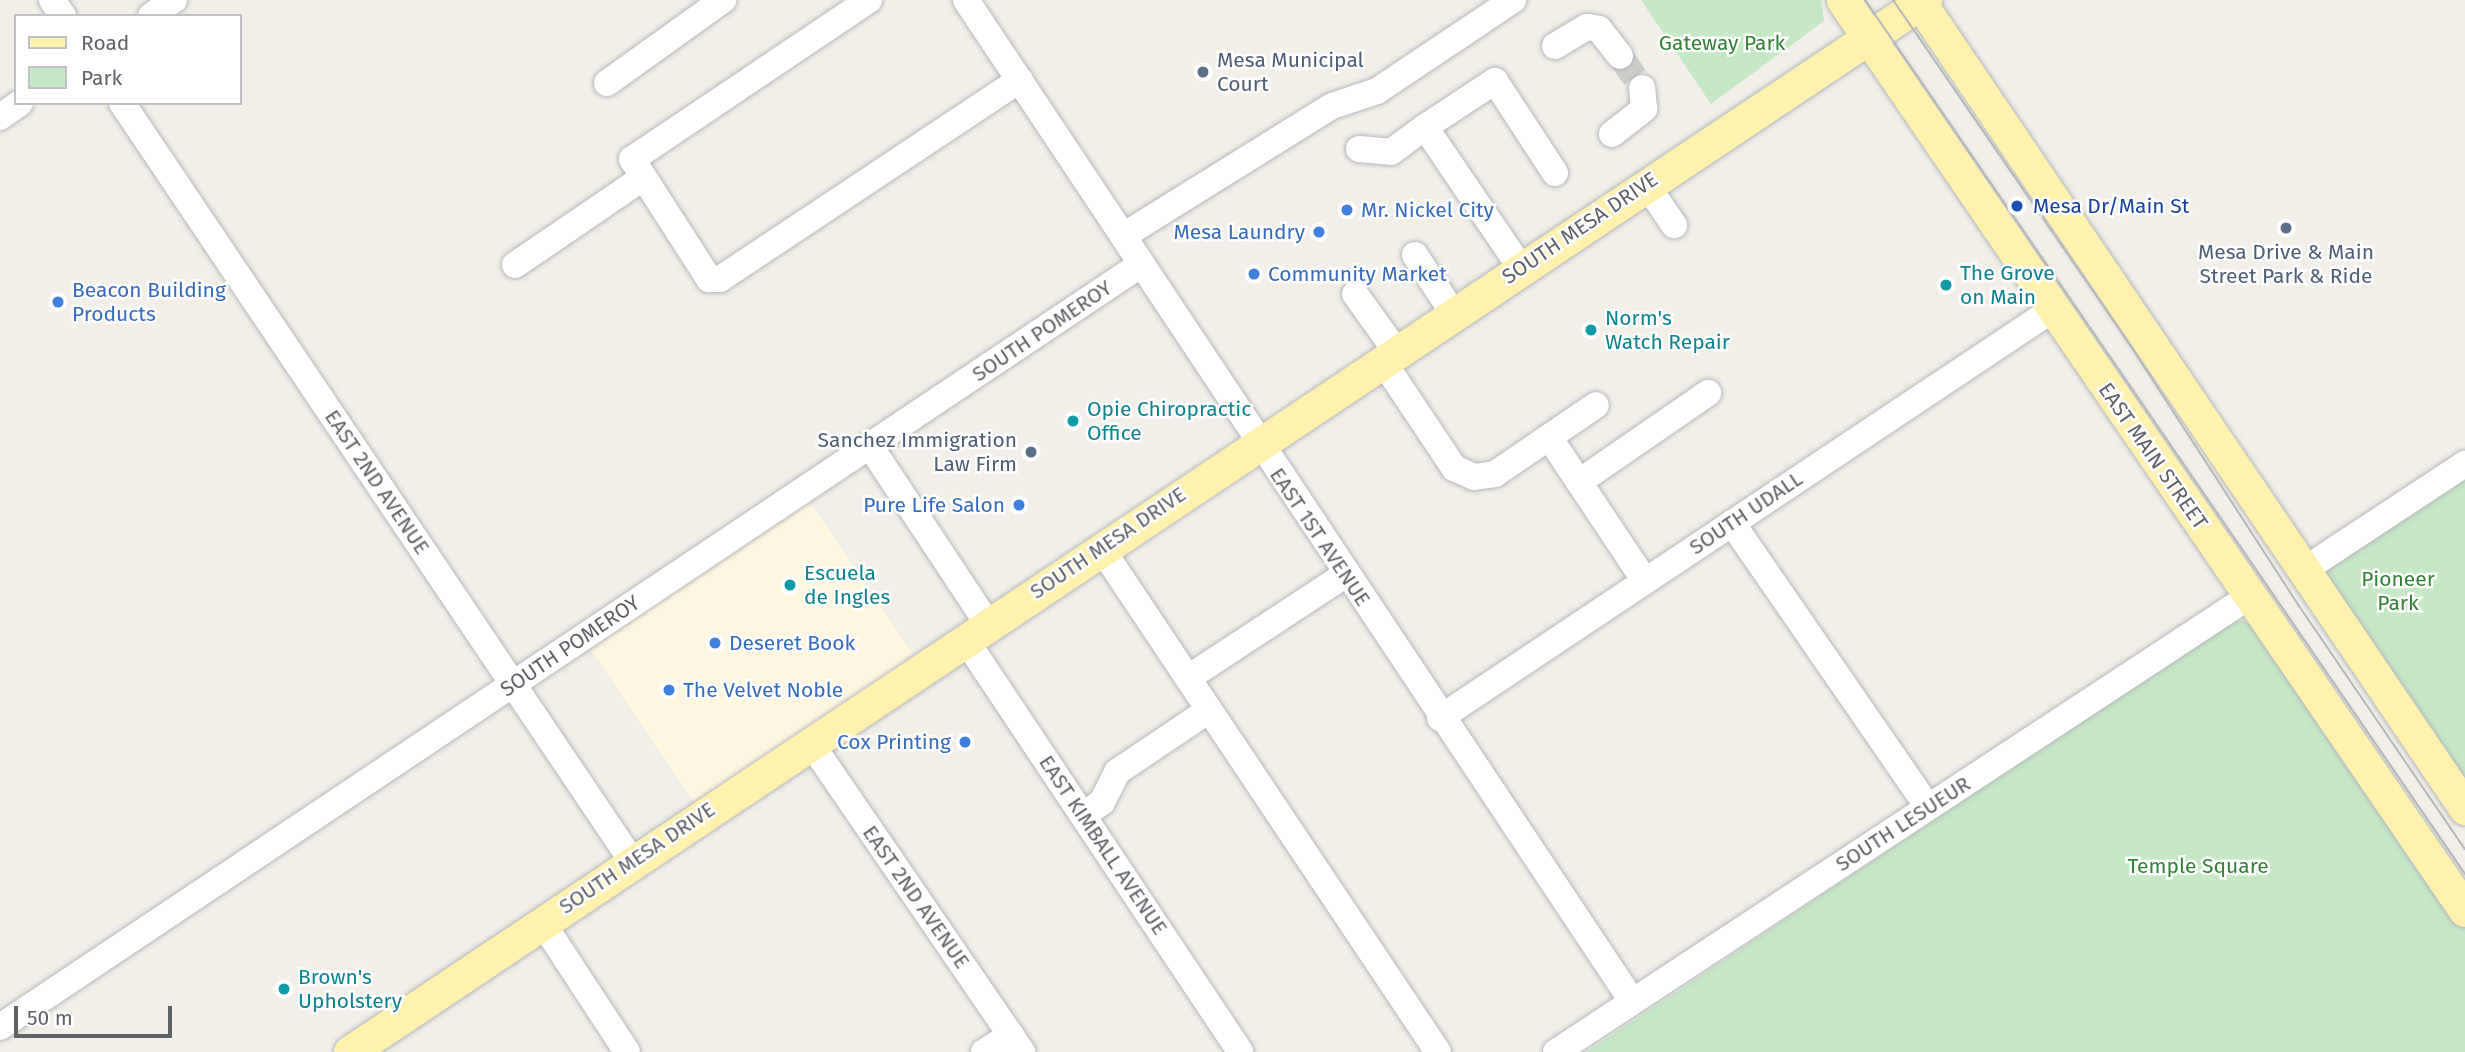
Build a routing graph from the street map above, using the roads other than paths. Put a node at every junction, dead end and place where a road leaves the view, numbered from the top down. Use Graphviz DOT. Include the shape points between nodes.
graph roads {
  1 [pos="174,0"];
  2 [pos="723,0"];
  3 [pos="869,0"];
  4 [pos="966,0"];
  5 [pos="1513,0"];
  6 [pos="1843,0"];
  7 [pos="1921,1"];
  8 [pos="154,14"];
  9 [pos="1868,36"];
  10 [pos="1555,46"];
  11 [pos="1620,56"];
  12 [pos="1020,80"];
  13 [pos="607,83"];
  14 [pos="1642,89"];
  15 [pos="17,105"];
  16 [pos="123,105"];
  17 [pos="0,117"];
  18 [pos="1425,127"];
  19 [pos="1612,134"];
  20 [pos="1359,149"];
  21 [pos="1555,173"];
  22 [pos="641,179"];
  23 [pos="1646,184"];
  24 [pos="1674,225"];
  25 [pos="1123,236"];
  26 [pos="1415,255"];
  27 [pos="515,265"];
  28 [pos="1140,265"];
  29 [pos="1521,268"];
  30 [pos="1355,294"];
  31 [pos="2052,310"];
  32 [pos="1453,313"];
  33 [pos="1389,356"];
  34 [pos="1708,393"];
  35 [pos="1596,405"];
  36 [pos="1549,437"];
  37 [pos="1258,444"];
  38 [pos="870,446"];
  39 [pos="2465,464"];
  40 [pos="1579,482"];
  41 [pos="1732,523"];
  42 [pos="1101,548"];
  43 [pos="2304,570"];
  44 [pos="1345,575"];
  45 [pos="1644,581"];
  46 [pos="2250,596"];
  47 [pos="976,631"];
  48 [pos="1188,678"];
  49 [pos="513,685"];
  50 [pos="1209,710"];
  51 [pos="1440,718"];
  52 [pos="810,743"];
  53 [pos="1928,807"];
  54 [pos="2465,808"];
  55 [pos="1083,815"];
  56 [pos="632,861"];
  57 [pos="2465,910"];
  58 [pos="542,922"];
  59 [pos="1632,1001"];
  60 [pos="0,1027"];
  61 [pos="1017,1043"];
  62 [pos="350,1052"];
  63 [pos="627,1052"];
  64 [pos="984,1052"];
  65 [pos="1240,1052"];
  66 [pos="1438,1052"];
  67 [pos="1556,1052"];
  1 -- 8 [label="street"];
  2 -- 13 [label="street"];
  3 -- 22 [label="street" via="632,159"];
  4 -- 12 [label="street, EAST 1ST AVENUE"];
  5 -- 25 [label="street" via="1377,91 1332,106"];
  6 -- 9 [label="main road, EAST MAIN STREET"];
  7 -- 9 [label="main road, SOUTH MESA DRIVE"];
  7 -- 43 [label="main road"];
  9 -- 23 [label="main road, SOUTH MESA DRIVE"];
  9 -- 31 [label="main road, EAST MAIN STREET"];
  10 -- 11 [label="street" via="1587,27 1599,29"];
  12 -- 22 [label="street" via="720,279 709,279"];
  12 -- 25 [label="street, EAST 1ST AVENUE"];
  14 -- 19 [label="street" via="1644,109"];
  15 -- 17 [label="street"];
  16 -- 49 [label="street, EAST 2ND AVENUE"];
  18 -- 20 [label="street" via="1391,152"];
  18 -- 21 [label="street" via="1495,81"];
  18 -- 29 [label="street"];
  22 -- 27 [label="street"];
  23 -- 24 [label="street"];
  23 -- 29 [label="main road, SOUTH MESA DRIVE"];
  25 -- 28 [label="street, EAST 1ST AVENUE"];
  26 -- 32 [label="street"];
  28 -- 37 [label="street, EAST 1ST AVENUE"];
  28 -- 38 [label="street, SOUTH POMEROY"];
  29 -- 32 [label="main road, SOUTH MESA DRIVE"];
  30 -- 33 [label="street"];
  31 -- 41 [label="street, SOUTH UDALL"];
  31 -- 46 [label="main road, EAST MAIN STREET"];
  32 -- 33 [label="main road, SOUTH MESA DRIVE"];
  33 -- 36 [label="street" via="1454,468 1474,477 1495,474"];
  33 -- 37 [label="main road, SOUTH MESA DRIVE"];
  34 -- 40 [label="street"];
  35 -- 36 [label="street"];
  36 -- 40 [label="street"];
  37 -- 42 [label="main road, SOUTH MESA DRIVE"];
  37 -- 44 [label="street, EAST 1ST AVENUE"];
  38 -- 47 [label="street, EAST KIMBALL AVENUE"];
  38 -- 49 [label="street, SOUTH POMEROY"];
  39 -- 43 [label="street"];
  40 -- 45 [label="street"];
  41 -- 45 [label="street, SOUTH UDALL"];
  41 -- 53 [label="street"];
  42 -- 47 [label="main road, SOUTH MESA DRIVE"];
  42 -- 48 [label="street"];
  43 -- 54 [label="main road"];
  44 -- 48 [label="street"];
  44 -- 51 [label="street, EAST 1ST AVENUE"];
  45 -- 51 [label="street, SOUTH UDALL"];
  46 -- 53 [label="street, SOUTH LESUEUR"];
  46 -- 57 [label="main road, EAST MAIN STREET"];
  47 -- 52 [label="main road, SOUTH MESA DRIVE"];
  47 -- 55 [label="street, EAST KIMBALL AVENUE"];
  48 -- 50 [label="street"];
  49 -- 56 [label="street, EAST 2ND AVENUE"];
  49 -- 60 [label="street, SOUTH POMEROY"];
  50 -- 55 [label="street" via="1117,772 1102,802"];
  50 -- 66 [label="street"];
  51 -- 59 [label="street, EAST 1ST AVENUE"];
  52 -- 56 [label="main road, SOUTH MESA DRIVE"];
  52 -- 61 [label="street, EAST 2ND AVENUE"];
  53 -- 59 [label="street, SOUTH LESUEUR"];
  55 -- 65 [label="street, EAST KIMBALL AVENUE"];
  56 -- 58 [label="main road, SOUTH MESA DRIVE"];
  58 -- 62 [label="main road, SOUTH MESA DRIVE"];
  58 -- 63 [label="street"];
  59 -- 67 [label="street, SOUTH LESUEUR"];
  61 -- 64 [label="street"];
}
